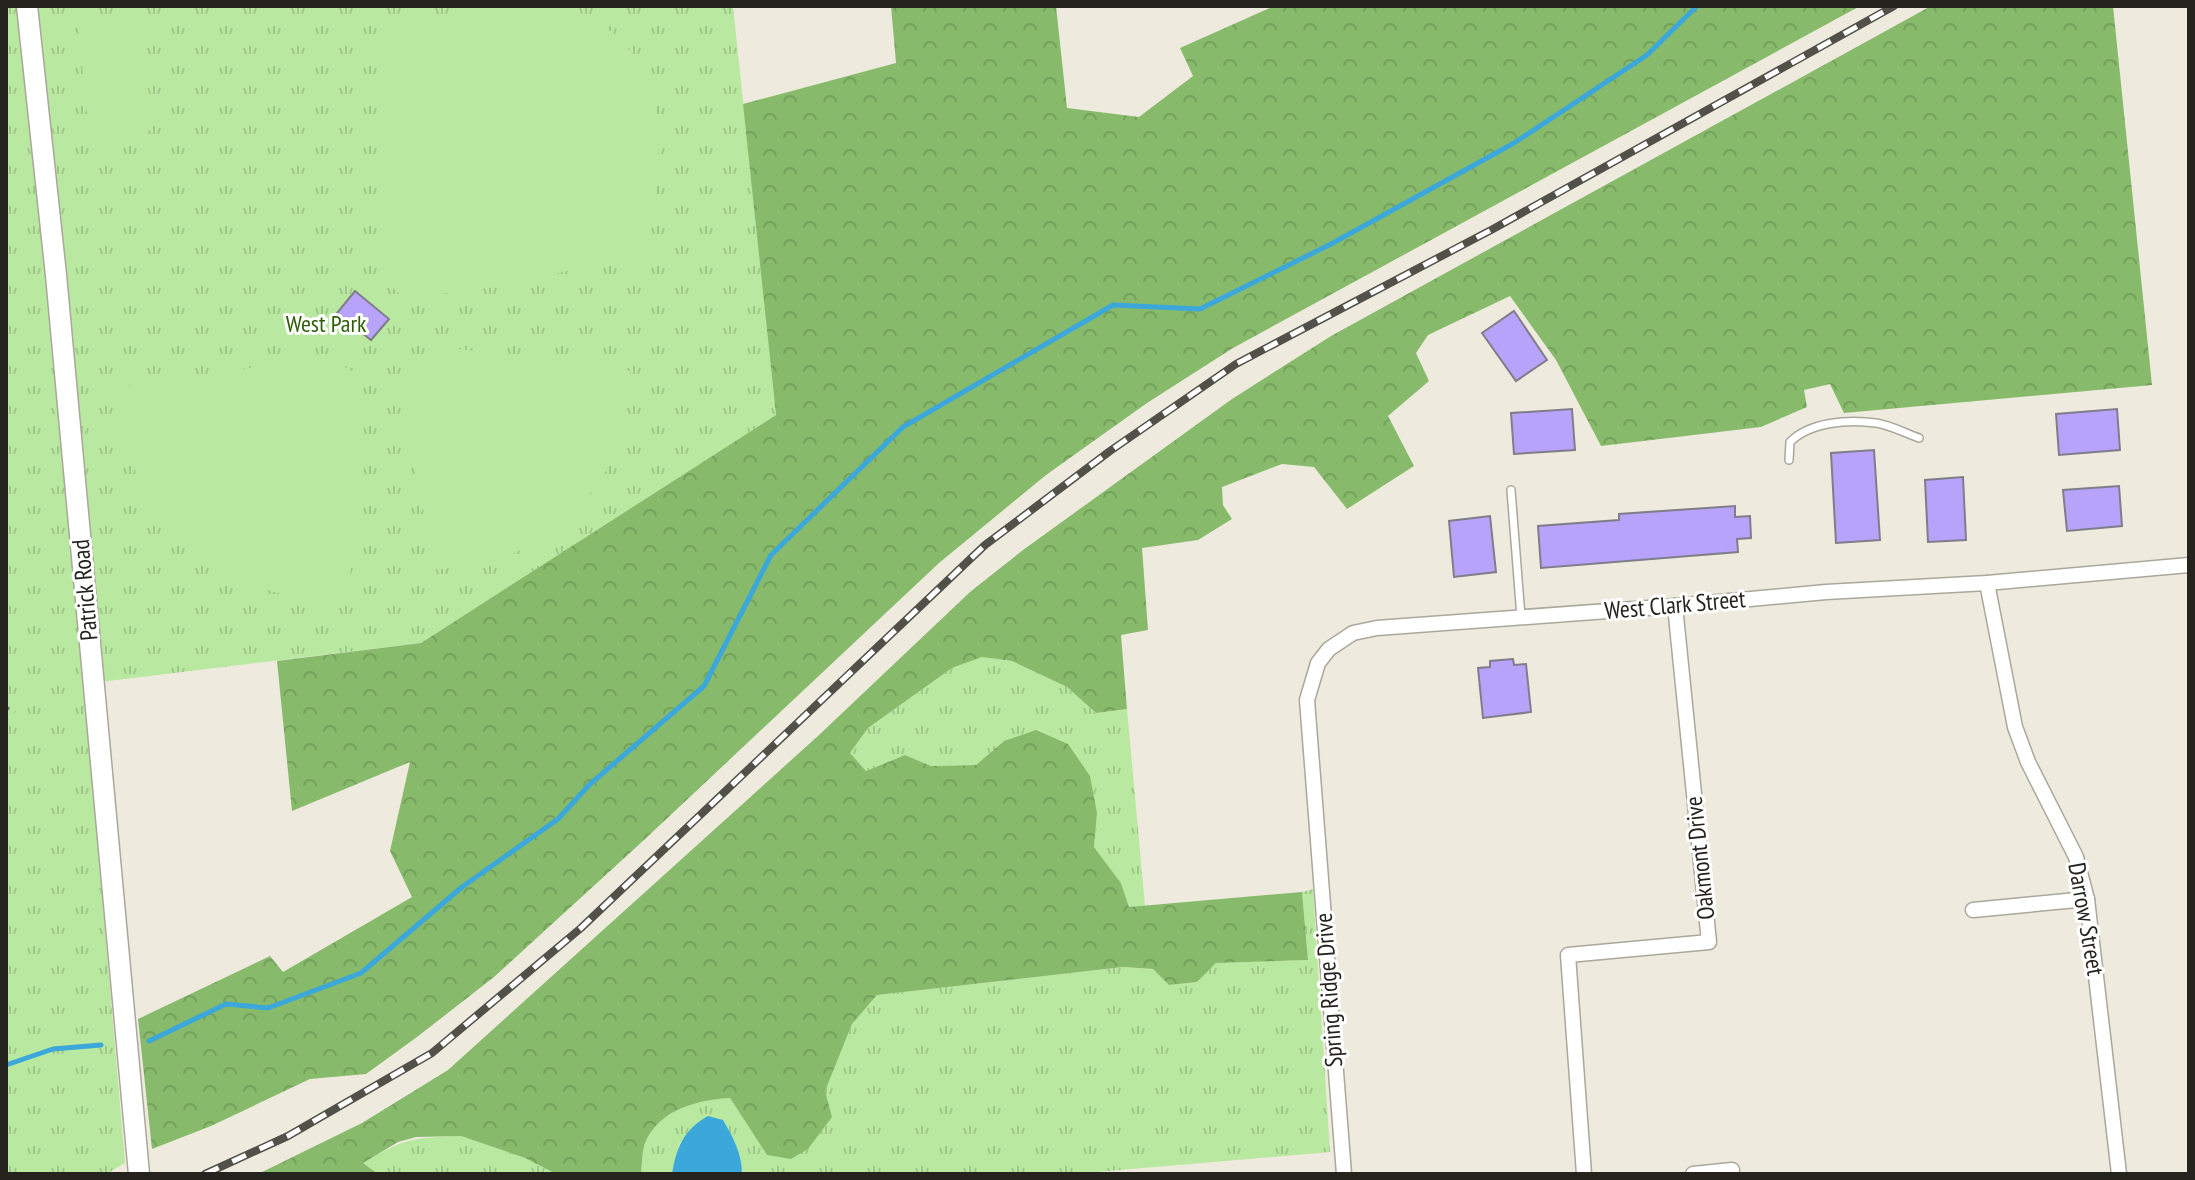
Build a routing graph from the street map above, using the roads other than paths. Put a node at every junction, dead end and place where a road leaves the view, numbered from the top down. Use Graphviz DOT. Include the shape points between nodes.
graph roads {
  1 [pos="27,6"];
  2 [pos="1919,438"];
  3 [pos="1789,460"];
  4 [pos="1511,490"];
  5 [pos="2189,565"];
  6 [pos="1987,583"];
  7 [pos="1675,606"];
  8 [pos="1521,617"];
  9 [pos="1315,806"];
  10 [pos="2087,899"];
  11 [pos="1973,910"];
  12 [pos="1732,1170"];
  13 [pos="139,1174"];
  14 [pos="1344,1174"];
  15 [pos="1584,1174"];
  16 [pos="1693,1174"];
  17 [pos="2119,1174"];
  1 -- 13 [label="street, Patrick Road"];
  2 -- 3 [label="lane" via="1876,423 1822,425 1802,430 1790,442"];
  4 -- 8 [label="lane"];
  5 -- 6 [label="street, West Clark Street"];
  6 -- 7 [label="street, West Clark Street"];
  6 -- 10 [label="street, Darrow Street" via="2015,727 2076,857"];
  7 -- 8 [label="street, West Clark Street"];
  7 -- 15 [label="street, Oakmont Drive" via="1709,942 1568,955"];
  8 -- 9 [label="street, West Clark Street" via="1377,628 1353,633 1329,649 1318,663 1307,700"];
  9 -- 14 [label="street, Spring Ridge Drive"];
  10 -- 11 [label="street"];
  10 -- 17 [label="street, Darrow Street"];
  12 -- 16 [label="street"];
}
